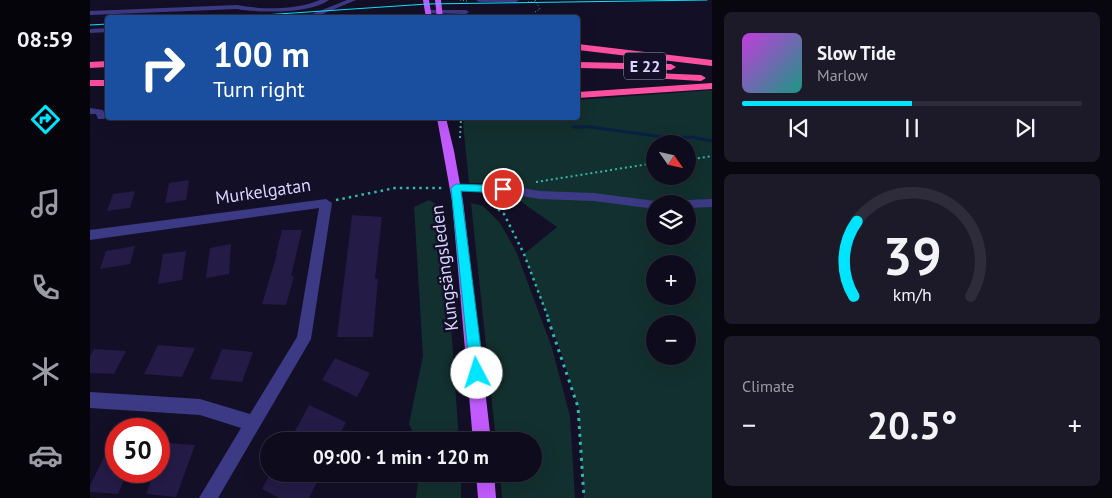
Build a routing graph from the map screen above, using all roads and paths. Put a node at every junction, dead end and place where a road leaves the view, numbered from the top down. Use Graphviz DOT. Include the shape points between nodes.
graph roads {
  1 [pos="240,0"];
  2 [pos="326,0"];
  3 [pos="338,0"];
  4 [pos="426,0"];
  5 [pos="438,0"];
  6 [pos="478,0"];
  7 [pos="516,0"];
  8 [pos="349,1"];
  9 [pos="535,1"];
  10 [pos="528,2"];
  11 [pos="237,7"];
  12 [pos="466,12"];
  13 [pos="535,12"];
  14 [pos="90,13"];
  15 [pos="313,15"];
  16 [pos="428,15"];
  17 [pos="440,15"];
  18 [pos="90,30"];
  19 [pos="105,30"];
  20 [pos="580,47"];
  21 [pos="712,63"];
  22 [pos="105,64"];
  23 [pos="90,65"];
  24 [pos="580,65"];
  25 [pos="712,68"];
  26 [pos="90,72"];
  27 [pos="105,72"];
  28 [pos="580,75"];
  29 [pos="712,78"];
  30 [pos="90,83"];
  31 [pos="105,83"];
  32 [pos="712,86"];
  33 [pos="580,95"];
  34 [pos="90,111"];
  35 [pos="101,117"];
  36 [pos="442,120"];
  37 [pos="451,120"];
  38 [pos="450,150"];
  39 [pos="712,156"];
  40 [pos="696,159"];
  41 [pos="646,164"];
  42 [pos="529,182"];
  43 [pos="456,188"];
  44 [pos="473,188"];
  45 [pos="326,203"];
  46 [pos="712,203"];
  47 [pos="696,204"];
  48 [pos="646,205"];
  49 [pos="90,235"];
  50 [pos="90,400"];
  51 [pos="253,423"];
  52 [pos="481,432"];
  53 [pos="486,482"];
  54 [pos="208,498"];
  55 [pos="487,498"];
  56 [pos="584,498"];
  1 -- 11 [label="street"];
  2 -- 11 [label="street" via="310,6 249,10"];
  3 -- 8 [label="street"];
  4 -- 16 [label="main road"];
  5 -- 17 [label="main road"];
  6 -- 7 [label="street"];
  8 -- 15 [label="street"];
  9 -- 10 [label="path"];
  9 -- 13 [label="path" via="540,9"];
  11 -- 14 [label="street"];
  12 -- 17 [label="street"];
  16 -- 17 [label="street"];
  18 -- 19 [label="street"];
  20 -- 21 [label="highway"];
  22 -- 23 [label="highway"];
  24 -- 25 [label="highway, E 22"];
  26 -- 27 [label="highway"];
  28 -- 29 [label="highway, E 22"];
  30 -- 31 [label="highway"];
  32 -- 33 [label="highway"];
  34 -- 35 [label="street" via="100,112"];
  36 -- 38 [label="main road, Kungsängsleden"];
  37 -- 38 [label="main road, Kungsängsleden"];
  38 -- 43 [label="main road, Kungsängsleden"];
  39 -- 40 [label="path"];
  41 -- 42 [label="path"];
  43 -- 44 [label="street"];
  43 -- 45 [label="path" via="395,188"];
  43 -- 52 [label="main road, Kungsängsleden" via="476,356"];
  44 -- 48 [label="street" via="594,197"];
  44 -- 56 [label="path" via="504,214 524,254 562,356 578,407"];
  45 -- 49 [label="street, Murkelgatan"];
  45 -- 51 [label="street, Murkelgatan" via="304,339"];
  46 -- 47 [label="street"];
  50 -- 51 [label="street" via="200,406"];
  51 -- 54 [label="street, Murkelgatan"];
  53 -- 55 [label="main road"];
}
